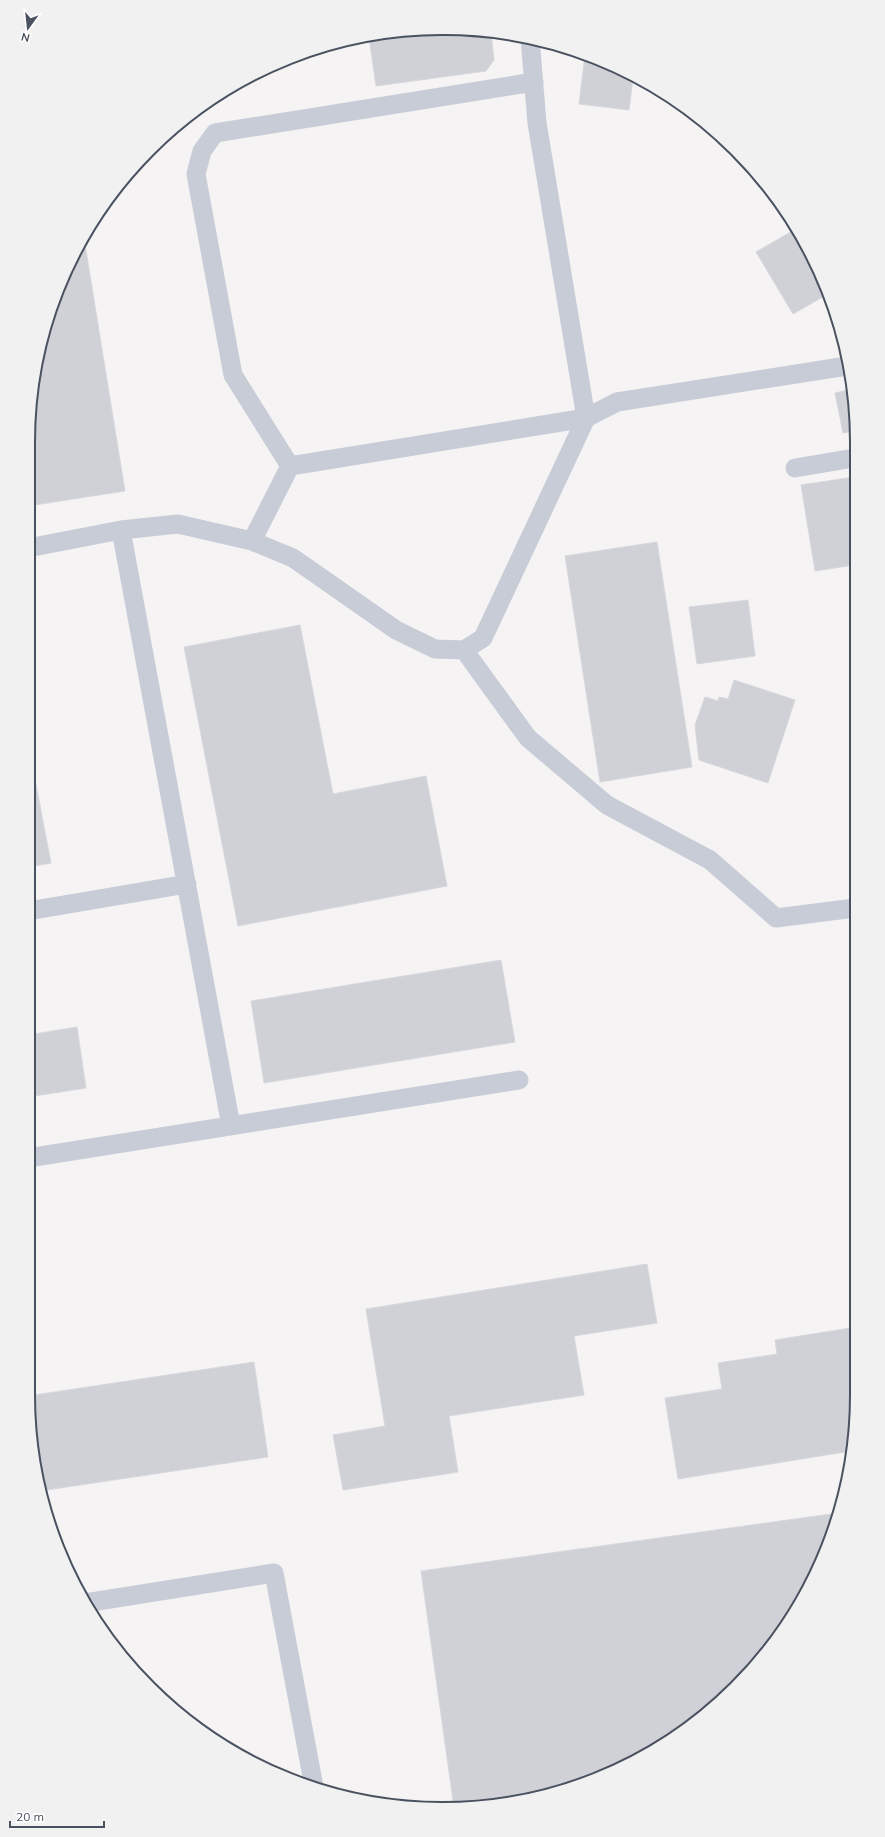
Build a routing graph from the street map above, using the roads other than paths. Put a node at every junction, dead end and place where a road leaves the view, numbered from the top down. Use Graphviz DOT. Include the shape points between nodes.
graph roads {
  1 [pos="531,45"];
  2 [pos="534,82"];
  3 [pos="843,367"];
  4 [pos="586,418"];
  5 [pos="850,459"];
  6 [pos="290,466"];
  7 [pos="795,468"];
  8 [pos="121,530"];
  9 [pos="252,540"];
  10 [pos="35,547"];
  11 [pos="464,650"];
  12 [pos="187,884"];
  13 [pos="850,909"];
  14 [pos="35,911"];
  15 [pos="519,1080"];
  16 [pos="231,1126"];
  17 [pos="35,1157"];
  18 [pos="92,1602"];
  19 [pos="313,1780"];
  1 -- 2 [label="lane"];
  2 -- 4 [label="lane" via="539,130"];
  2 -- 6 [label="lane" via="215,133 202,151 196,174 233,375"];
  3 -- 4 [label="lane" via="617,402"];
  4 -- 6 [label="lane"];
  4 -- 11 [label="lane" via="483,638"];
  5 -- 7 [label="lane"];
  6 -- 9 [label="lane"];
  8 -- 9 [label="lane" via="178,524"];
  8 -- 10 [label="lane"];
  8 -- 12 [label="lane"];
  9 -- 11 [label="lane" via="293,558 396,630 435,649"];
  11 -- 13 [label="lane" via="528,738 607,805 710,860 776,918"];
  12 -- 14 [label="lane"];
  12 -- 16 [label="lane"];
  15 -- 16 [label="lane"];
  16 -- 17 [label="lane"];
  18 -- 19 [label="lane" via="274,1573"];
}
